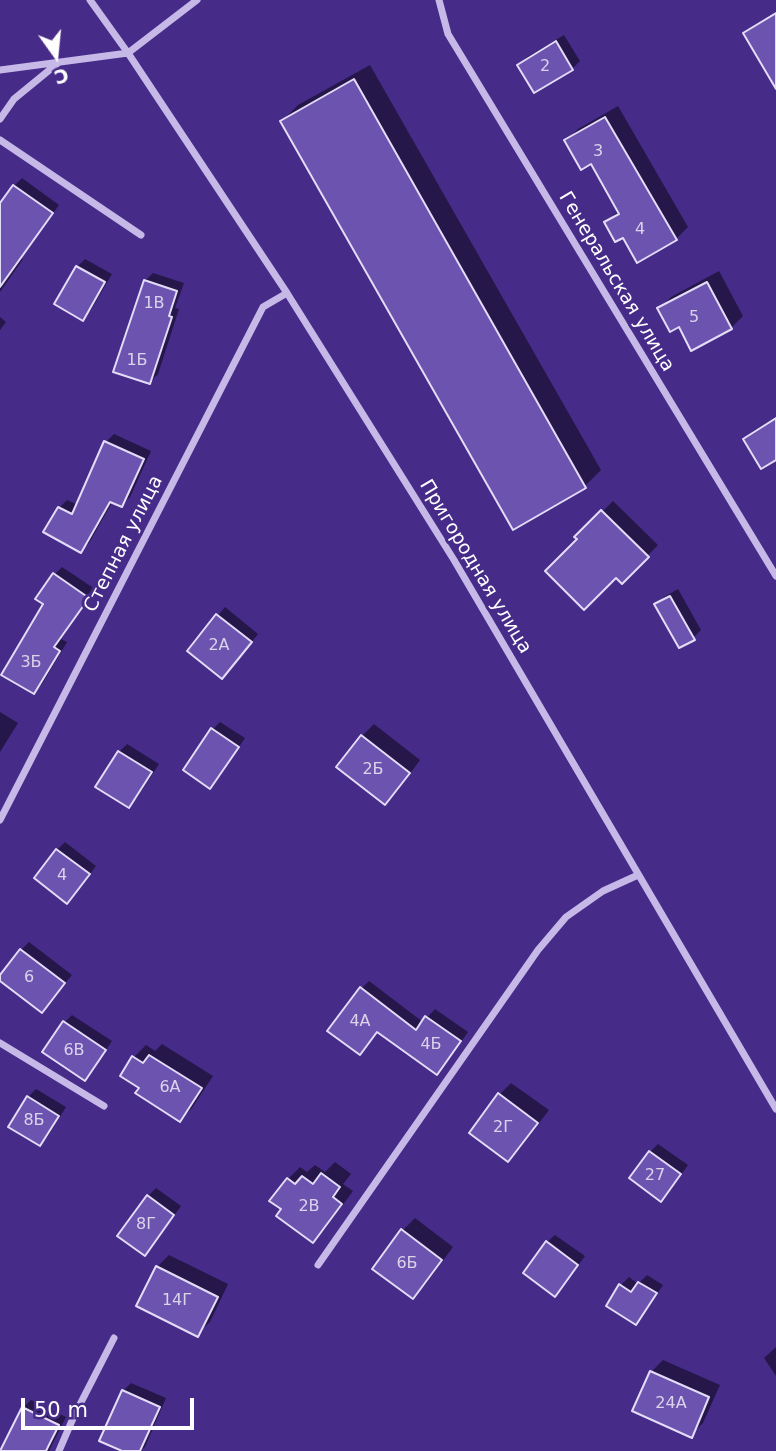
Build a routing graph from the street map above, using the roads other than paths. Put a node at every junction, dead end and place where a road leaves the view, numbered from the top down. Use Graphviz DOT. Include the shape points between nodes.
graph roads {
  1 [pos="90,0"];
  2 [pos="197,0"];
  3 [pos="439,0"];
  4 [pos="128,53"];
  5 [pos="58,62"];
  6 [pos="0,70"];
  7 [pos="0,119"];
  8 [pos="0,140"];
  9 [pos="141,235"];
  10 [pos="288,293"];
  11 [pos="776,576"];
  12 [pos="3,808"];
  13 [pos="0,820"];
  14 [pos="638,875"];
  15 [pos="0,1043"];
  16 [pos="104,1106"];
  17 [pos="776,1109"];
  18 [pos="318,1265"];
  19 [pos="114,1338"];
  20 [pos="59,1451"];
  1 -- 4 [label="street, Пригородная улица"];
  2 -- 4 [label="street"];
  3 -- 11 [label="street, Генеральская улица" via="448,34"];
  4 -- 5 [label="street"];
  4 -- 10 [label="street, Пригородная улица"];
  5 -- 6 [label="street"];
  5 -- 7 [label="street" via="14,99"];
  8 -- 9 [label="street"];
  10 -- 12 [label="street, Степная улица" via="263,307"];
  10 -- 14 [label="street, Пригородная улица" via="454,560"];
  12 -- 13 [label="street, Степная улица"];
  14 -- 17 [label="street, Пригородная улица"];
  14 -- 18 [label="street" via="603,891 566,917 538,950"];
  15 -- 16 [label="street"];
  19 -- 20 [label="street"];
}
